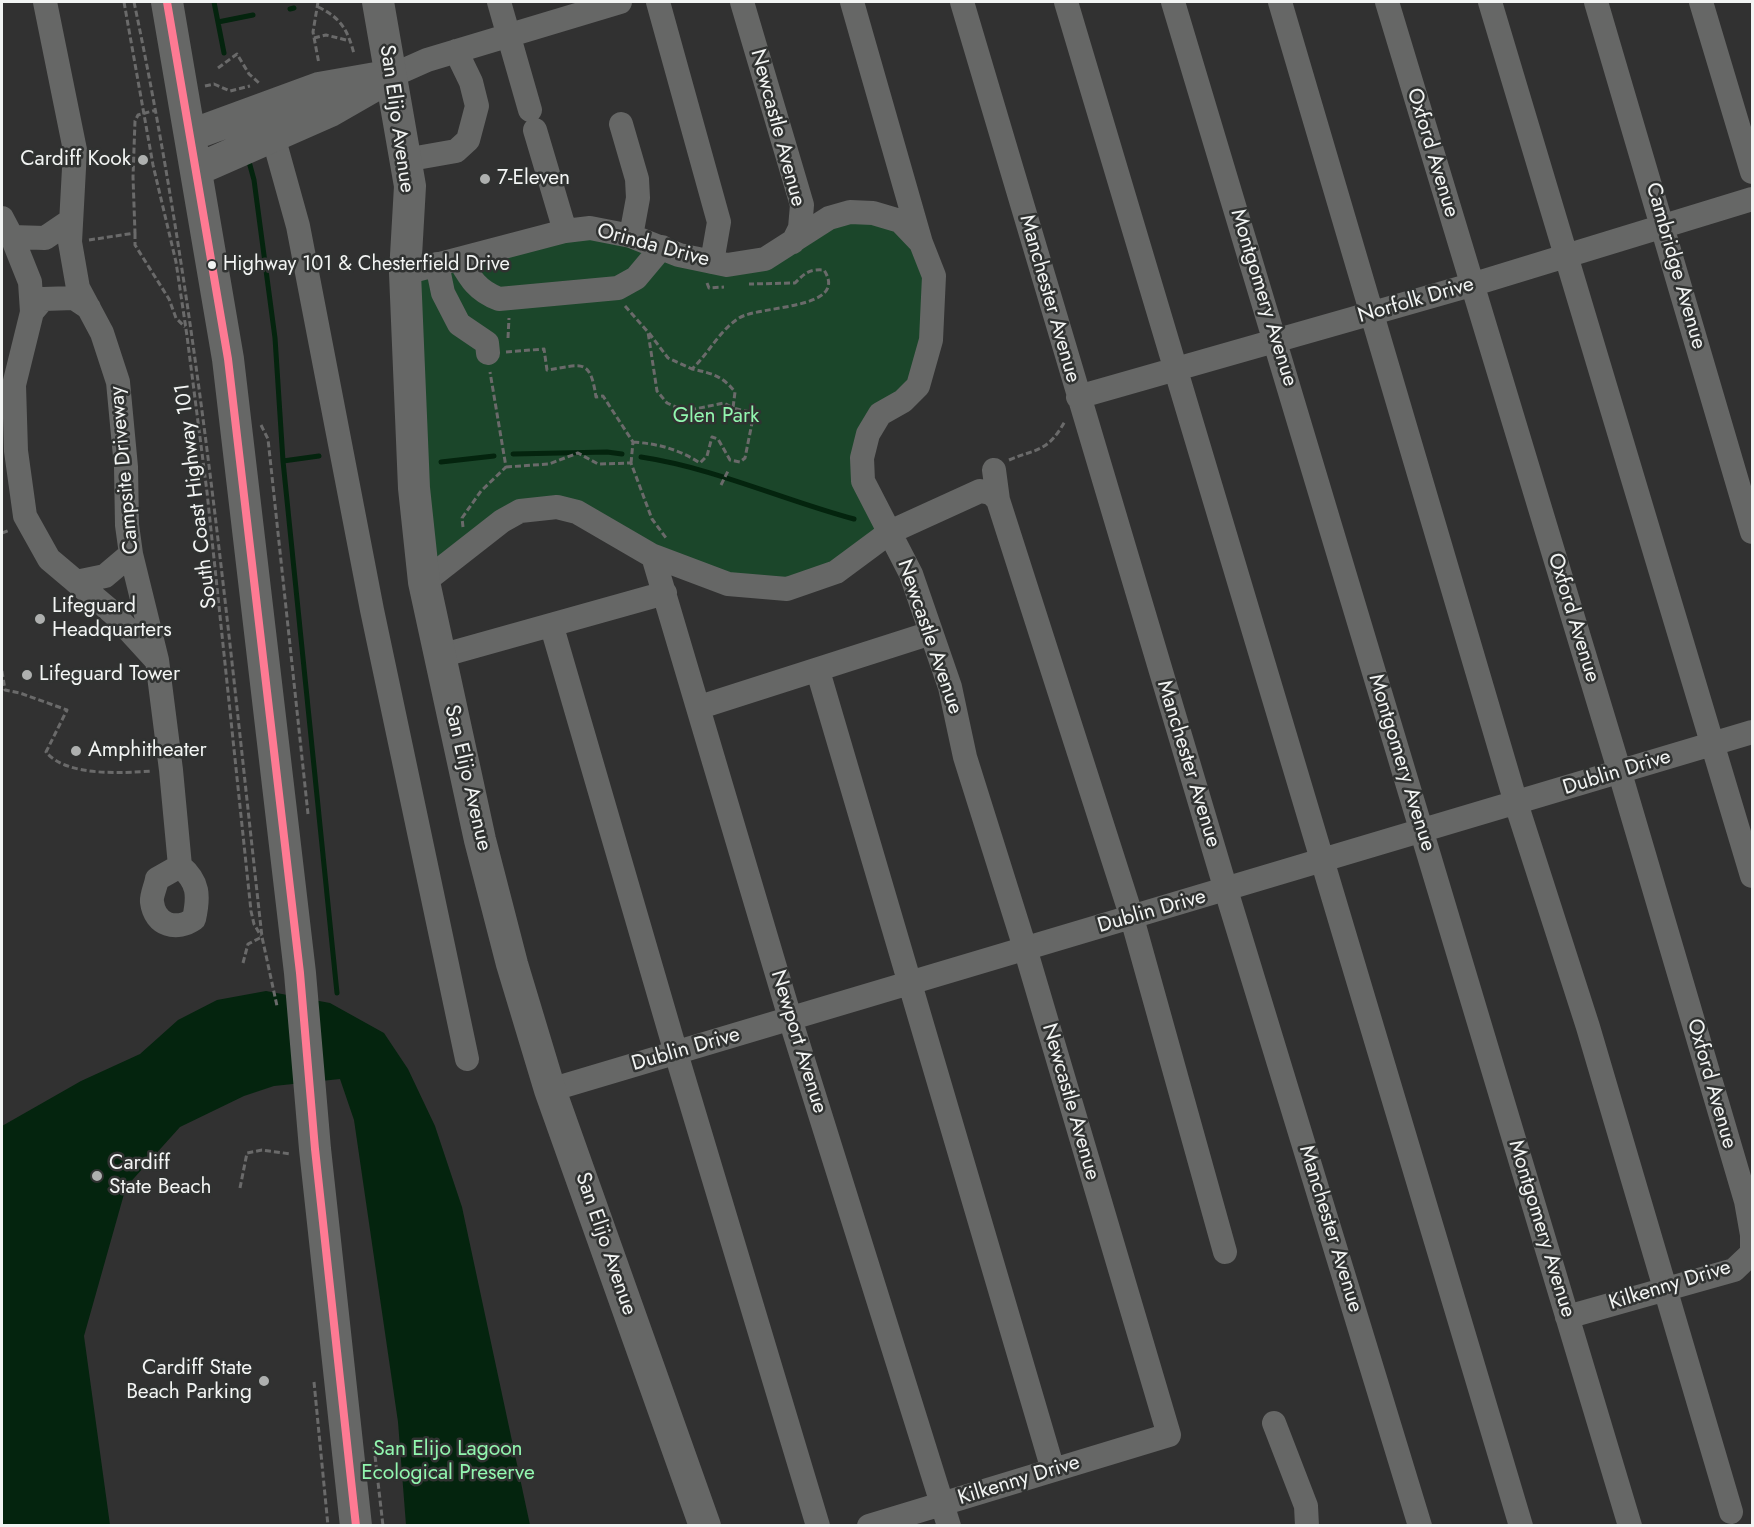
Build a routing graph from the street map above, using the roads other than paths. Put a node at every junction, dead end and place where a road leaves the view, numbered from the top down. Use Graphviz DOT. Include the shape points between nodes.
graph roads {
  1 [pos="45,2"];
  2 [pos="167,2"];
  3 [pos="378,2"];
  4 [pos="499,2"];
  5 [pos="620,2"];
  6 [pos="658,2"];
  7 [pos="742,2"];
  8 [pos="852,2"];
  9 [pos="962,2"];
  10 [pos="1066,2"];
  11 [pos="1173,2"];
  12 [pos="1280,2"];
  13 [pos="1387,2"];
  14 [pos="1490,2"];
  15 [pos="1596,2"];
  16 [pos="1701,2"];
  17 [pos="562,10"];
  18 [pos="508,35"];
  19 [pos="456,51"];
  20 [pos="391,76"];
  21 [pos="621,124"];
  22 [pos="191,135"];
  23 [pos="273,136"];
  24 [pos="405,160"];
  25 [pos="196,170"];
  26 [pos="1752,172"];
  27 [pos="1752,199"];
  28 [pos="7,227"];
  29 [pos="1664,227"];
  30 [pos="565,231"];
  31 [pos="70,232"];
  32 [pos="631,236"];
  33 [pos="793,242"];
  34 [pos="921,243"];
  35 [pos="662,247"];
  36 [pos="1566,256"];
  37 [pos="703,260"];
  38 [pos="448,261"];
  39 [pos="405,273"];
  40 [pos="1471,285"];
  41 [pos="89,308"];
  42 [pos="32,312"];
  43 [pos="1374,313"];
  44 [pos="1276,341"];
  45 [pos="488,353"];
  46 [pos="1174,370"];
  47 [pos="1078,398"];
  48 [pos="994,470"];
  49 [pos="999,500"];
  50 [pos="890,532"];
  51 [pos="1752,532"];
  52 [pos="131,554"];
  53 [pos="660,559"];
  54 [pos="76,582"];
  55 [pos="424,582"];
  56 [pos="665,593"];
  57 [pos="552,627"];
  58 [pos="931,633"];
  59 [pos="440,656"];
  60 [pos="157,660"];
  61 [pos="818,671"];
  62 [pos="700,707"];
  63 [pos="1752,732"];
  64 [pos="1712,744"];
  65 [pos="1620,773"];
  66 [pos="1516,803"];
  67 [pos="1421,831"];
  68 [pos="1321,860"];
  69 [pos="180,866"];
  70 [pos="1752,876"];
  71 [pos="1226,890"];
  72 [pos="1132,918"];
  73 [pos="1025,948"];
  74 [pos="911,983"];
  75 [pos="790,1020"];
  76 [pos="676,1053"];
  77 [pos="467,1059"];
  78 [pos="550,1090"];
  79 [pos="1752,1236"];
  80 [pos="1225,1252"];
  81 [pos="1664,1289"];
  82 [pos="1567,1317"];
  83 [pos="1274,1423"];
  84 [pos="1169,1435"];
  85 [pos="1053,1470"];
  86 [pos="1731,1512"];
  87 [pos="946,1515"];
  88 [pos="356,1526"];
  89 [pos="705,1526"];
  90 [pos="818,1526"];
  91 [pos="869,1526"];
  92 [pos="1307,1526"];
  93 [pos="1420,1526"];
  94 [pos="1521,1526"];
  95 [pos="1630,1526"];
  1 -- 31 [label="street, Campsite Driveway" via="75,150"];
  2 -- 22 [label="main road"];
  3 -- 20 [label="main road, San Elijo Avenue"];
  4 -- 18 [label="street"];
  5 -- 17 [label="street"];
  6 -- 37 [label="street" via="719,222"];
  7 -- 33 [label="street, Newcastle Avenue" via="802,205 800,228"];
  8 -- 34 [label="street"];
  9 -- 47 [label="street, Manchester Avenue"];
  10 -- 46 [label="street"];
  11 -- 44 [label="street, Montgomery Avenue"];
  12 -- 43 [label="street"];
  13 -- 40 [label="street, Oxford Avenue"];
  14 -- 36 [label="street"];
  15 -- 29 [label="street, Cambridge Avenue"];
  16 -- 26 [label="street"];
  17 -- 18 [label="street"];
  18 -- 19 [label="street"];
  18 -- 30 [label="street"];
  19 -- 20 [label="street"];
  19 -- 24 [label="street" via="471,81 477,106 468,140 456,152"];
  20 -- 22 [label="main road" via="319,88"];
  20 -- 23 [label="main road" via="330,111"];
  20 -- 24 [label="main road, San Elijo Avenue"];
  21 -- 32 [label="street" via="637,179"];
  22 -- 25 [label="main road"];
  23 -- 25 [label="main road"];
  23 -- 77 [label="street" via="298,226 372,610"];
  24 -- 39 [label="main road, San Elijo Avenue" via="410,186"];
  25 -- 88 [label="main road" via="228,359 304,1151"];
  27 -- 29 [label="street, Norfolk Drive"];
  28 -- 31 [label="street" via="45,238"];
  28 -- 42 [label="street" via="30,282"];
  29 -- 36 [label="street, Norfolk Drive"];
  29 -- 51 [label="street, Cambridge Avenue"];
  30 -- 32 [label="street, Orinda Drive" via="590,228"];
  30 -- 38 [label="street, Orinda Drive"];
  31 -- 41 [label="street, Campsite Driveway" via="78,288"];
  32 -- 35 [label="street, Orinda Drive"];
  33 -- 34 [label="street, Newcastle Avenue" via="829,218 850,212 873,213 900,221"];
  33 -- 37 [label="street, Orinda Drive" via="765,259 727,265"];
  34 -- 50 [label="street, Newcastle Avenue" via="934,276 931,340 918,386 903,401 880,414 867,434 862,458 863,481"];
  35 -- 37 [label="street, Orinda Drive"];
  35 -- 38 [label="street" via="636,278 616,289 499,299 483,293"];
  36 -- 40 [label="street, Norfolk Drive"];
  36 -- 64 [label="street"];
  38 -- 39 [label="street, Orinda Drive"];
  38 -- 45 [label="street" via="443,293 459,324 487,343"];
  39 -- 55 [label="main road, San Elijo Avenue" via="414,488"];
  40 -- 43 [label="street, Norfolk Drive"];
  40 -- 65 [label="street, Oxford Avenue"];
  41 -- 42 [label="street" via="74,298 44,299"];
  41 -- 52 [label="street, Campsite Driveway" via="118,382"];
  42 -- 54 [label="street" via="14,385 16,451 25,516 49,559"];
  43 -- 44 [label="street, Norfolk Drive"];
  43 -- 66 [label="street"];
  44 -- 46 [label="street, Norfolk Drive"];
  44 -- 67 [label="street, Montgomery Avenue"];
  46 -- 47 [label="street, Norfolk Drive"];
  46 -- 68 [label="street"];
  47 -- 71 [label="street, Manchester Avenue"];
  48 -- 49 [label="street"];
  49 -- 50 [label="street" via="992,493 980,491"];
  49 -- 72 [label="street"];
  50 -- 53 [label="street" via="836,572 787,589 728,584"];
  50 -- 58 [label="street, Newcastle Avenue" via="911,574"];
  52 -- 54 [label="street" via="105,576"];
  52 -- 60 [label="street, Campsite Driveway"];
  53 -- 55 [label="street" via="577,512 557,507 520,511 502,520"];
  53 -- 56 [label="street, Newport Avenue"];
  54 -- 60 [label="street"];
  55 -- 59 [label="main road, San Elijo Avenue"];
  56 -- 57 [label="street"];
  56 -- 62 [label="street, Newport Avenue"];
  57 -- 59 [label="street"];
  57 -- 76 [label="street"];
  58 -- 61 [label="street"];
  58 -- 73 [label="street, Newcastle Avenue"];
  59 -- 78 [label="main road, San Elijo Avenue" via="480,840"];
  60 -- 69 [label="street, Campsite Driveway"];
  61 -- 62 [label="street"];
  61 -- 74 [label="street"];
  62 -- 75 [label="street, Newport Avenue"];
  63 -- 64 [label="street, Dublin Drive"];
  64 -- 65 [label="street, Dublin Drive"];
  64 -- 70 [label="street"];
  65 -- 66 [label="street, Dublin Drive"];
  65 -- 79 [label="street, Oxford Avenue" via="1746,1201"];
  66 -- 67 [label="street, Dublin Drive"];
  66 -- 81 [label="street" via="1588,1027"];
  67 -- 68 [label="street, Dublin Drive"];
  67 -- 82 [label="street, Montgomery Avenue"];
  68 -- 71 [label="street, Dublin Drive"];
  68 -- 94 [label="street"];
  71 -- 72 [label="street, Dublin Drive"];
  71 -- 93 [label="street, Manchester Avenue"];
  72 -- 73 [label="street, Dublin Drive"];
  72 -- 80 [label="street"];
  73 -- 74 [label="street, Dublin Drive"];
  73 -- 84 [label="street, Newcastle Avenue"];
  74 -- 75 [label="street, Dublin Drive"];
  74 -- 85 [label="street"];
  75 -- 76 [label="street, Dublin Drive"];
  75 -- 87 [label="street, Newport Avenue"];
  76 -- 78 [label="street, Dublin Drive"];
  76 -- 90 [label="street"];
  78 -- 89 [label="main road, San Elijo Avenue"];
  79 -- 81 [label="street, Kilkenny Drive" via="1752,1253 1734,1270"];
  81 -- 82 [label="street, Kilkenny Drive"];
  81 -- 86 [label="street"];
  82 -- 95 [label="street, Montgomery Avenue"];
  83 -- 92 [label="street" via="1306,1506"];
  84 -- 85 [label="street, Kilkenny Drive"];
  85 -- 87 [label="street, Kilkenny Drive"];
  87 -- 91 [label="street, Kilkenny Drive"];
}
